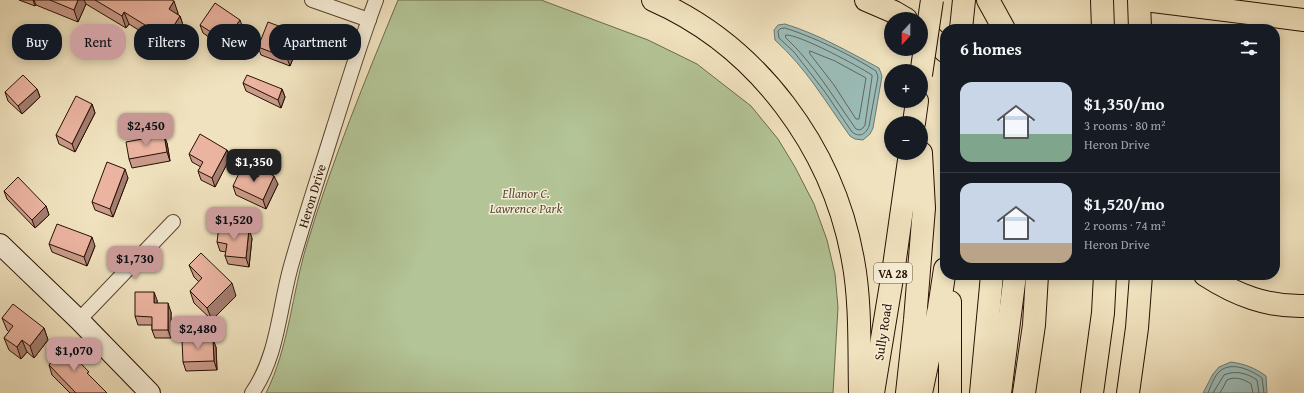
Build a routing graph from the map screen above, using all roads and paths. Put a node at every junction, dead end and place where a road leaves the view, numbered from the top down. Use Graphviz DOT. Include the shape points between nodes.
graph roads {
  1 [pos="312,0"];
  2 [pos="376,0"];
  3 [pos="653,0"];
  4 [pos="866,0"];
  5 [pos="932,0"];
  6 [pos="964,0"];
  7 [pos="988,0"];
  8 [pos="1102,0"];
  9 [pos="1140,0"];
  10 [pos="1145,0"];
  11 [pos="894,12"];
  12 [pos="369,20"];
  13 [pos="1304,20"];
  14 [pos="962,24"];
  15 [pos="1001,24"];
  16 [pos="1103,24"];
  17 [pos="1140,24"];
  18 [pos="928,35"];
  19 [pos="940,46"];
  20 [pos="923,64"];
  21 [pos="909,160"];
  22 [pos="921,160"];
  23 [pos="173,222"];
  24 [pos="0,244"];
  25 [pos="943,280"];
  26 [pos="950,280"];
  27 [pos="992,280"];
  28 [pos="1014,280"];
  29 [pos="1037,280"];
  30 [pos="1105,280"];
  31 [pos="1141,280"];
  32 [pos="1213,280"];
  33 [pos="1304,306"];
  34 [pos="79,320"];
  35 [pos="150,393"];
  36 [pos="252,393"];
  37 [pos="860,393"];
  38 [pos="873,393"];
  39 [pos="907,393"];
  40 [pos="921,393"];
  41 [pos="950,393"];
  42 [pos="981,393"];
  43 [pos="1000,393"];
  44 [pos="1024,393"];
  45 [pos="1092,393"];
  46 [pos="1128,393"];
  1 -- 12 [label="street"];
  2 -- 12 [label="street, Heron Drive"];
  3 -- 37 [label="highway" via="699,24 750,66 786,106 824,170 847,229 854,262"];
  4 -- 11 [label="highway"];
  5 -- 20 [label="highway, bridge"];
  6 -- 14 [label="highway"];
  7 -- 15 [label="highway"];
  8 -- 16 [label="highway"];
  9 -- 17 [label="highway"];
  10 -- 13 [label="highway"];
  12 -- 36 [label="street, Heron Drive" via="291,268 266,368"];
  18 -- 19 [label="highway"];
  21 -- 38 [label="highway, Sully Road / VA 28"];
  22 -- 39 [label="highway" via="924,208"];
  23 -- 34 [label="street"];
  24 -- 34 [label="street"];
  25 -- 40 [label="highway"];
  26 -- 41 [label="highway"];
  27 -- 42 [label="highway"];
  28 -- 43 [label="highway"];
  29 -- 44 [label="highway" via="1034,325"];
  30 -- 45 [label="highway"];
  31 -- 46 [label="highway"];
  32 -- 33 [label="highway" via="1246,297 1268,303"];
  34 -- 35 [label="street"];
}
